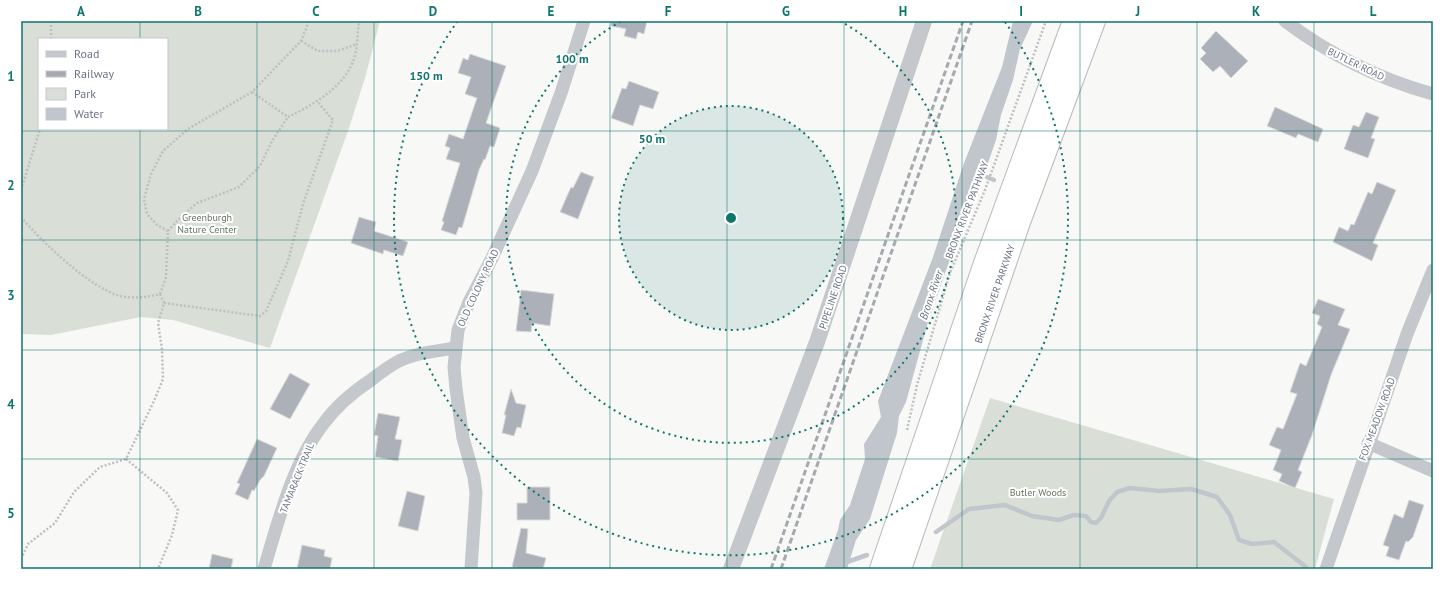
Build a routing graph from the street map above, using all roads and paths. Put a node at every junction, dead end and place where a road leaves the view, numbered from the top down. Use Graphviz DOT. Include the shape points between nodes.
graph roads {
  1 [pos="51,21"];
  2 [pos="309,21"];
  3 [pos="360,21"];
  4 [pos="584,21"];
  5 [pos="924,21"];
  6 [pos="1046,21"];
  7 [pos="1074,21"];
  8 [pos="1094,21"];
  9 [pos="1102,21"];
  10 [pos="1285,21"];
  11 [pos="51,38"];
  12 [pos="301,41"];
  13 [pos="357,44"];
  14 [pos="1078,64"];
  15 [pos="252,92"];
  16 [pos="1433,94"];
  17 [pos="317,101"];
  18 [pos="288,117"];
  19 [pos="40,130"];
  20 [pos="21,190"];
  21 [pos="21,217"];
  22 [pos="168,232"];
  23 [pos="1433,270"];
  24 [pos="160,294"];
  25 [pos="164,303"];
  26 [pos="455,348"];
  27 [pos="906,437"];
  28 [pos="1368,443"];
  29 [pos="126,459"];
  30 [pos="1433,471"];
  31 [pos="21,559"];
  32 [pos="158,569"];
  33 [pos="264,569"];
  34 [pos="471,569"];
  35 [pos="731,569"];
  36 [pos="881,569"];
  37 [pos="900,569"];
  38 [pos="1326,569"];
  1 -- 11 [label="path"];
  2 -- 12 [label="path"];
  3 -- 13 [label="path"];
  4 -- 26 [label="street, OLD COLONY ROAD" via="532,171 469,302 458,330"];
  5 -- 35 [label="street, PIPELINE ROAD" via="817,342"];
  6 -- 27 [label="path, BRONX RIVER PATHWAY" via="984,190 950,273 917,386"];
  7 -- 36 [label="highway, BRONX RIVER PARKWAY" via="984,266"];
  8 -- 14 [label="highway, BRONX RIVER PARKWAY"];
  9 -- 14 [label="highway"];
  10 -- 16 [label="street, BUTLER ROAD" via="1351,64 1392,82"];
  12 -- 13 [label="path" via="318,51 337,51"];
  12 -- 15 [label="path"];
  13 -- 17 [label="path" via="352,64 343,78"];
  14 -- 37 [label="highway, BRONX RIVER PARKWAY" via="1001,272"];
  15 -- 18 [label="path"];
  15 -- 22 [label="path" via="188,130 163,150 151,174 144,199 147,214"];
  17 -- 18 [label="path"];
  17 -- 25 [label="path" via="333,120 303,204 288,261 266,311 260,316"];
  18 -- 22 [label="path" via="260,166 239,187 197,203"];
  19 -- 20 [label="path"];
  21 -- 24 [label="path" via="42,241 98,285 121,296 143,298"];
  22 -- 24 [label="path" via="166,277"];
  23 -- 28 [label="street, FOX MEADOW ROAD"];
  24 -- 25 [label="path"];
  25 -- 29 [label="path" via="158,324 162,349 162,379"];
  26 -- 33 [label="street, TAMARACK TRAIL" via="430,352 398,362 366,383 333,411 306,452 289,492"];
  26 -- 34 [label="street, OLD COLONY ROAD" via="454,367 463,438 476,493"];
  28 -- 30 [label="street"];
  28 -- 38 [label="street, FOX MEADOW ROAD"];
  29 -- 31 [label="path" via="100,467 74,492 55,523 28,544"];
  29 -- 32 [label="path" via="167,493 178,510 172,535"];
}
